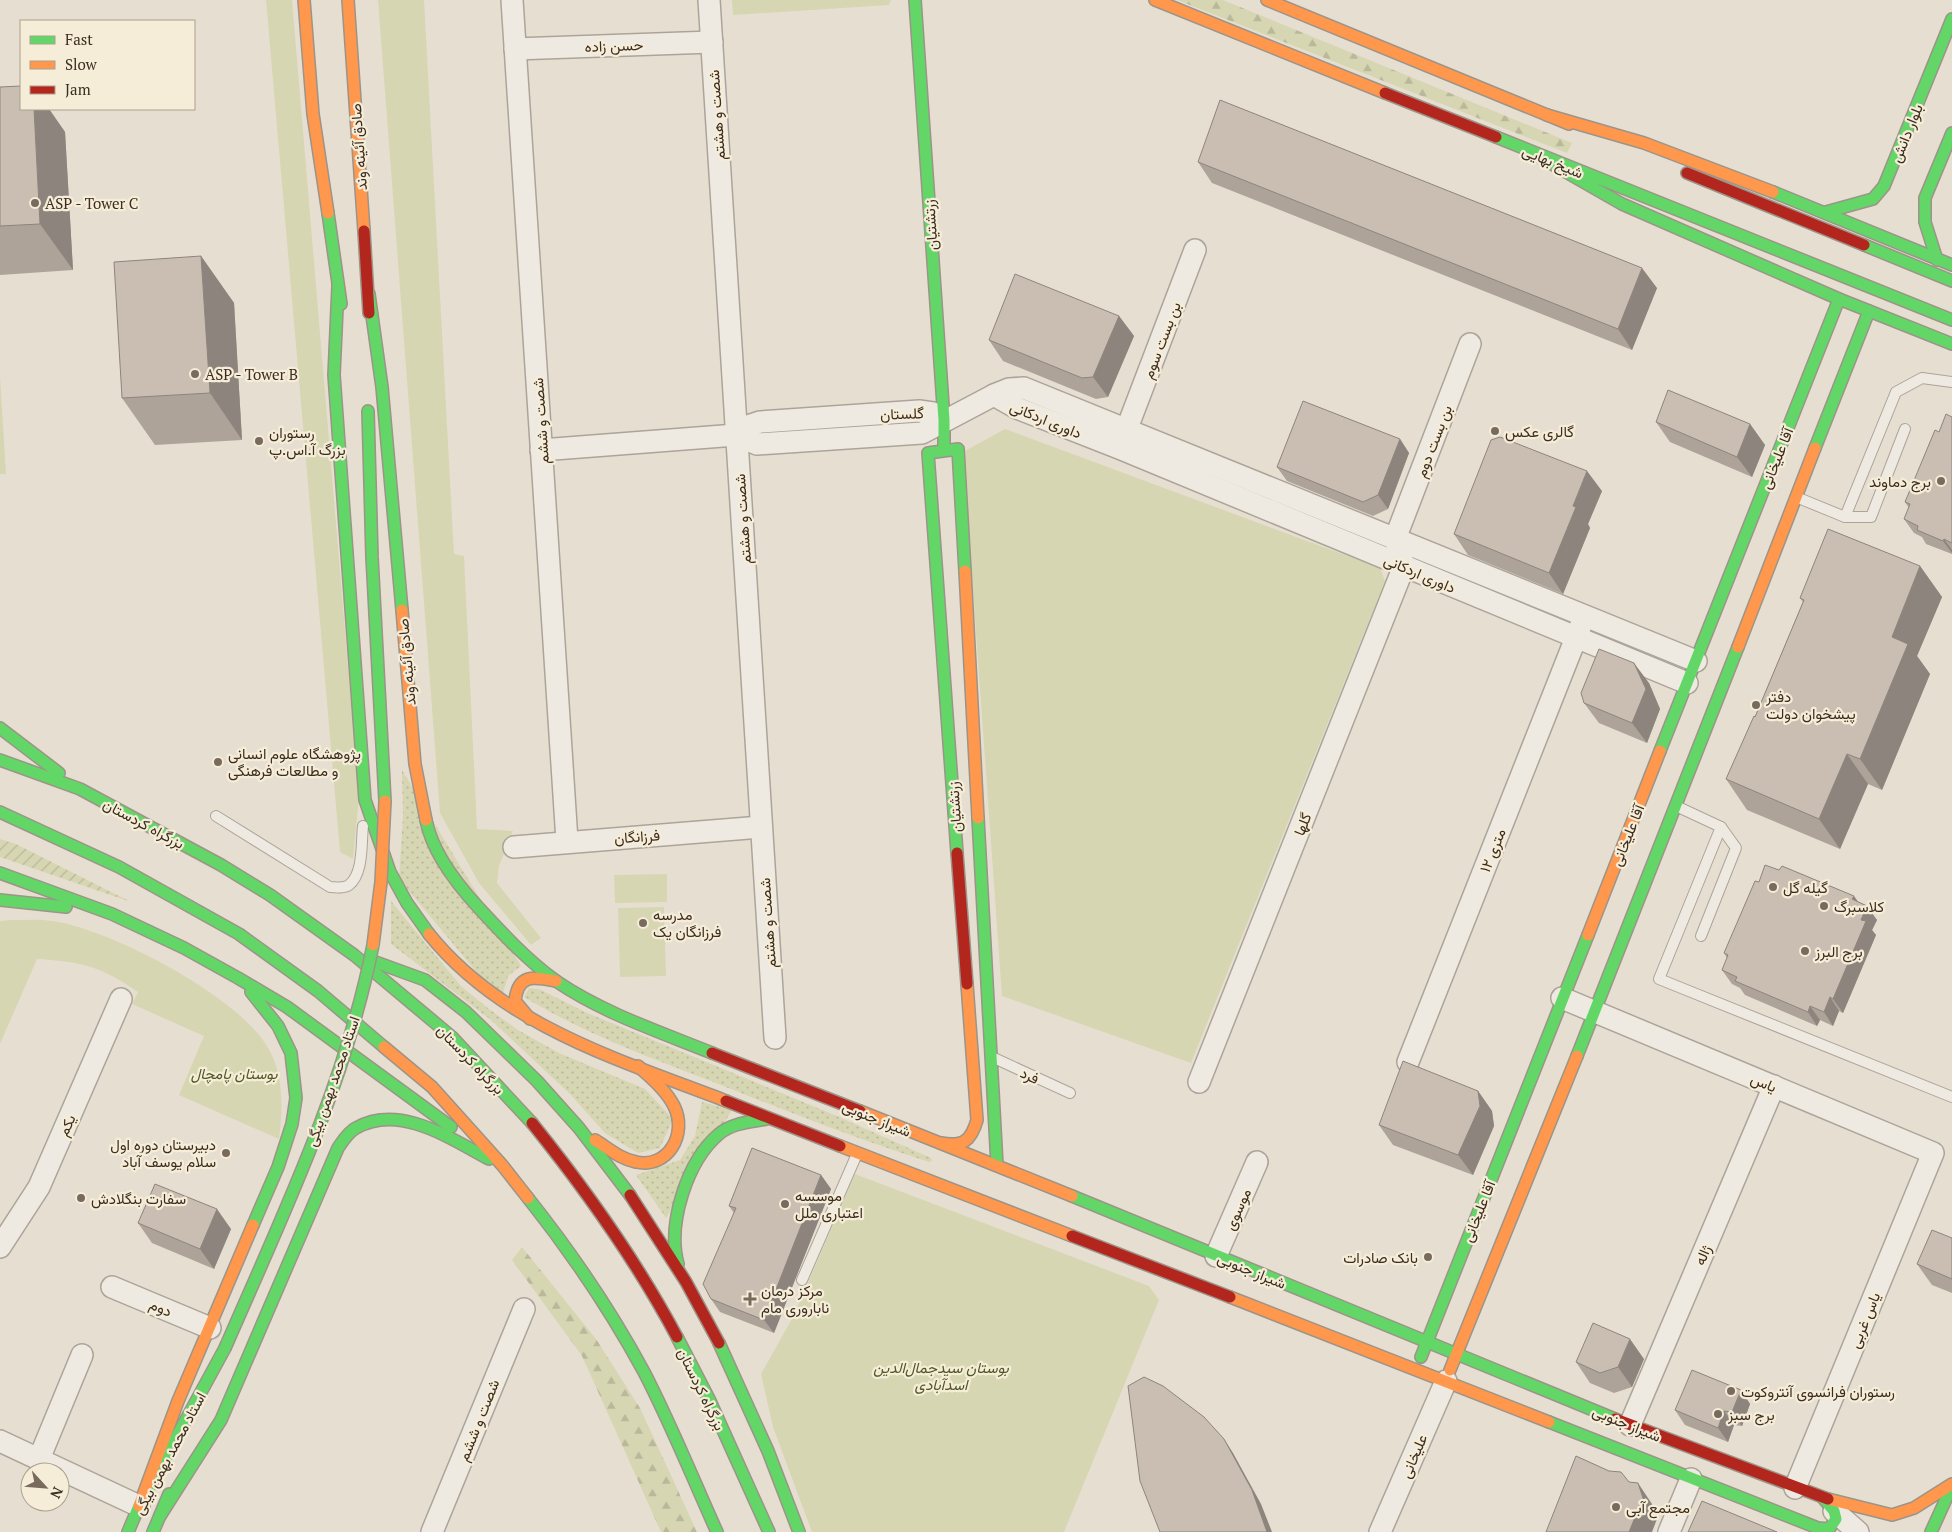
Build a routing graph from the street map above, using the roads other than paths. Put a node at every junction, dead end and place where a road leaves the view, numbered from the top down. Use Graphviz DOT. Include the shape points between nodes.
graph roads {
  1 [pos="304,0"];
  2 [pos="348,0"];
  3 [pos="512,0"];
  4 [pos="709,0"];
  5 [pos="914,0"];
  6 [pos="1155,0"];
  7 [pos="1266,0"];
  8 [pos="1952,20"];
  9 [pos="712,42"];
  10 [pos="515,49"];
  11 [pos="1547,115"];
  12 [pos="1952,133"];
  13 [pos="1538,156"];
  14 [pos="1895,159"];
  15 [pos="1936,171"];
  16 [pos="1904,176"];
  17 [pos="1924,180"];
  18 [pos="1826,212"];
  19 [pos="1195,250"];
  20 [pos="1937,260"];
  21 [pos="1952,265"];
  22 [pos="1952,281"];
  23 [pos="338,286"];
  24 [pos="369,294"];
  25 [pos="1838,299"];
  26 [pos="1868,311"];
  27 [pos="1952,320"];
  28 [pos="346,343"];
  29 [pos="1470,344"];
  30 [pos="1952,344"];
  31 [pos="368,380"];
  32 [pos="1952,382"];
  33 [pos="368,400"];
  34 [pos="356,410"];
  35 [pos="944,420"];
  36 [pos="1904,430"];
  37 [pos="736,435"];
  38 [pos="1123,439"];
  39 [pos="1782,441"];
  40 [pos="542,450"];
  41 [pos="944,450"];
  42 [pos="1805,451"];
  43 [pos="368,486"];
  44 [pos="1796,497"];
  45 [pos="1846,517"];
  46 [pos="1395,539"];
  47 [pos="1404,566"];
  48 [pos="1585,616"];
  49 [pos="1576,639"];
  50 [pos="1700,662"];
  51 [pos="1690,685"];
  52 [pos="0,728"];
  53 [pos="0,760"];
  54 [pos="80,789"];
  55 [pos="365,800"];
  56 [pos="384,801"];
  57 [pos="1675,805"];
  58 [pos="0,812"];
  59 [pos="216,816"];
  60 [pos="761,827"];
  61 [pos="1721,827"];
  62 [pos="567,841"];
  63 [pos="514,847"];
  64 [pos="0,873"];
  65 [pos="0,900"];
  66 [pos="112,914"];
  67 [pos="1701,936"];
  68 [pos="354,955"];
  69 [pos="238,978"];
  70 [pos="556,981"];
  71 [pos="121,998"];
  72 [pos="1562,998"];
  73 [pos="1595,1010"];
  74 [pos="530,1019"];
  75 [pos="775,1038"];
  76 [pos="991,1056"];
  77 [pos="1408,1062"];
  78 [pos="638,1066"];
  79 [pos="1199,1082"];
  80 [pos="1774,1086"];
  81 [pos="1070,1093"];
  82 [pos="1952,1098"];
  83 [pos="766,1118"];
  84 [pos="292,1124"];
  85 [pos="585,1133"];
  86 [pos="936,1141"];
  87 [pos="338,1148"];
  88 [pos="857,1153"];
  89 [pos="1933,1153"];
  90 [pos="1258,1162"];
  91 [pos="502,1165"];
  92 [pos="997,1165"];
  93 [pos="0,1246"];
  94 [pos="1216,1256"];
  95 [pos="680,1270"];
  96 [pos="802,1280"];
  97 [pos="112,1286"];
  98 [pos="524,1309"];
  99 [pos="210,1328"];
  100 [pos="1427,1342"];
  101 [pos="225,1348"];
  102 [pos="1456,1353"];
  103 [pos="82,1355"];
  104 [pos="1416,1370"];
  105 [pos="1446,1381"];
  106 [pos="1630,1425"];
  107 [pos="191,1436"];
  108 [pos="0,1441"];
  109 [pos="184,1454"];
  110 [pos="39,1459"];
  111 [pos="1691,1479"];
  112 [pos="1952,1485"];
  113 [pos="1795,1488"];
  114 [pos="1828,1504"];
  115 [pos="139,1506"];
  116 [pos="160,1516"];
  117 [pos="1819,1530"];
  118 [pos="128,1532"];
  119 [pos="153,1532"];
  120 [pos="432,1532"];
  121 [pos="717,1532"];
  122 [pos="769,1532"];
  123 [pos="799,1532"];
  124 [pos="1380,1532"];
  125 [pos="1669,1532"];
  126 [pos="1858,1532"];
  127 [pos="1931,1532"];
  1 -- 23 [label="main road"];
  2 -- 24 [label="main road, صادق آئینه وند" via="352,113"];
  3 -- 10 [label="street, شصت و ششم"];
  4 -- 9 [label="street, شصت و هشتم"];
  5 -- 35 [label="main road, زرتشتیان"];
  6 -- 13 [label="main road, شیخ بهایی"];
  7 -- 11 [label="main road"];
  8 -- 14 [label="main road, بلوار دانش"];
  9 -- 10 [label="street, حسن زاده"];
  9 -- 37 [label="street, شصت و هشتم"];
  10 -- 40 [label="street, شصت و ششم"];
  11 -- 18 [label="main road" via="1644,143"];
  11 -- 22 [label="main road"];
  12 -- 15 [label="main road"];
  13 -- 25 [label="main road" via="1622,204"];
  13 -- 27 [label="main road, شیخ بهایی"];
  14 -- 16 [label="main road"];
  14 -- 18 [label="main road, بلوار دانش" via="1884,186 1873,200"];
  15 -- 17 [label="main road"];
  15 -- 20 [label="main road" via="1925,198 1925,222"];
  18 -- 20 [label="main road"];
  19 -- 38 [label="street, بن بست سوم"];
  20 -- 21 [label="main road"];
  23 -- 28 [label="main road"];
  23 -- 55 [label="main road" via="334,375"];
  24 -- 31 [label="main road, صادق آئینه وند"];
  24 -- 70 [label="main road, صادق آئینه وند" via="382,386 415,764 428,831 446,866 468,896 514,946"];
  25 -- 26 [label="main road"];
  25 -- 39 [label="main road, آقا علیخانی"];
  26 -- 30 [label="main road"];
  26 -- 42 [label="main road"];
  29 -- 46 [label="street, بن بست دوم"];
  32 -- 45 [label="lane" via="1922,378 1896,392"];
  33 -- 43 [label="main road, صادق آئینه وند"];
  34 -- 43 [label="main road, صادق آئینه وند"];
  35 -- 37 [label="street, گلستان" via="933,413 919,411 770,421 748,426"];
  35 -- 38 [label="street, داوری اردکانی" via="994,395 1024,388"];
  35 -- 41 [label="main road, زرتشتیان"];
  36 -- 45 [label="lane" via="1870,517"];
  37 -- 40 [label="street, گلستان"];
  37 -- 60 [label="street, شصت و هشتم"];
  38 -- 46 [label="street, داوری اردکانی"];
  38 -- 47 [label="street, داوری اردکانی"];
  39 -- 42 [label="main road"];
  39 -- 50 [label="main road, آقا علیخانی"];
  40 -- 62 [label="street, شصت و ششم"];
  41 -- 76 [label="main road, زرتشتیان" via="958,449"];
  41 -- 86 [label="main road, زرتشتیان" via="928,453 977,1120 973,1134 965,1144 955,1146"];
  42 -- 44 [label="main road"];
  43 -- 56 [label="main road, صادق آئینه وند"];
  44 -- 45 [label="lane"];
  44 -- 57 [label="main road" via="1723,672"];
  46 -- 47 [label="street"];
  46 -- 48 [label="street, داوری اردکانی"];
  47 -- 49 [label="street, داوری اردکانی"];
  47 -- 79 [label="street, گلها"];
  48 -- 49 [label="street, ۱۲ متری"];
  48 -- 50 [label="street, داوری اردکانی"];
  49 -- 51 [label="street, داوری اردکانی"];
  49 -- 77 [label="street, ۱۲ متری"];
  50 -- 51 [label="main road, آقا علیخانی"];
  51 -- 72 [label="main road, آقا علیخانی"];
  52 -- 54 [label="main road"];
  53 -- 54 [label="main road, بزرگراه کردستان"];
  54 -- 68 [label="main road, بزرگراه کردستان" via="221,865 270,895"];
  55 -- 59 [label="lane" via="356,876 350,885 342,888 330,887"];
  55 -- 74 [label="main road, شیراز جنوبی" via="376,838 395,882 427,931 463,970"];
  56 -- 101 [label="main road, استاد محمد بهمن بیگی, bridge" via="378,916 359,1004 302,1167"];
  57 -- 61 [label="lane"];
  57 -- 73 [label="main road"];
  58 -- 91 [label="main road" via="119,867 239,934 318,991 432,1087"];
  60 -- 62 [label="street, فرزانگان"];
  60 -- 75 [label="street, شصت و هشتم"];
  61 -- 67 [label="lane" via="1736,848"];
  61 -- 82 [label="lane" via="1659,980"];
  62 -- 63 [label="street, فرزانگان"];
  64 -- 66 [label="main road"];
  65 -- 66 [label="main road"];
  66 -- 69 [label="main road"];
  68 -- 85 [label="main road" via="417,976 463,1010 511,1054"];
  68 -- 122 [label="main road, بزرگراه کردستان" via="452,1037 531,1122 579,1182 652,1290 709,1399"];
  69 -- 84 [label="main road" via="278,1026 291,1053 296,1098"];
  69 -- 91 [label="main road" via="287,1007"];
  70 -- 74 [label="main road" via="528,978 520,982 515,1001"];
  70 -- 86 [label="main road, شیراز جنوبی" via="607,1010 721,1058"];
  71 -- 93 [label="street, یکم" via="39,1187"];
  72 -- 73 [label="street, یاس"];
  72 -- 100 [label="main road, آقا علیخانی"];
  73 -- 80 [label="street, یاس"];
  73 -- 102 [label="main road"];
  74 -- 78 [label="main road, شیراز جنوبی" via="601,1053"];
  76 -- 81 [label="lane, فرد"];
  76 -- 92 [label="main road, زرتشتیان"];
  78 -- 83 [label="main road, شیراز جنوبی"];
  78 -- 85 [label="main road" via="667,1095 677,1111 681,1128 677,1142 654,1162 642,1163 623,1158"];
  80 -- 89 [label="street, یاس"];
  80 -- 106 [label="street, ژاله"];
  83 -- 88 [label="main road, شیراز جنوبی"];
  83 -- 95 [label="main road" via="736,1124 719,1135 705,1151 683,1195 674,1231 674,1250"];
  84 -- 87 [label="main road" via="302,1118 314,1117 324,1121 333,1130"];
  84 -- 99 [label="main road" via="278,1167"];
  85 -- 95 [label="main road"];
  86 -- 92 [label="main road, شیراز جنوبی"];
  87 -- 91 [label="main road" via="354,1129 379,1118 390,1117 421,1126"];
  87 -- 116 [label="main road" via="221,1420"];
  88 -- 96 [label="lane"];
  88 -- 104 [label="main road, شیراز جنوبی"];
  89 -- 113 [label="street, یاس غربی"];
  90 -- 94 [label="street, موسوی"];
  91 -- 121 [label="main road" via="554,1231 635,1357"];
  92 -- 94 [label="main road, شیراز جنوبی"];
  94 -- 100 [label="main road, شیراز جنوبی"];
  95 -- 123 [label="main road" via="745,1395"];
  97 -- 99 [label="street, دوم"];
  98 -- 120 [label="street, شصت و ششم"];
  99 -- 115 [label="main road" via="178,1401"];
  100 -- 102 [label="main road, شیراز جنوبی"];
  100 -- 104 [label="main road, آقا علیخانی"];
  101 -- 107 [label="main road, استاد محمد بهمن بیگی"];
  101 -- 115 [label="main road, استاد محمد بهمن بیگی"];
  102 -- 105 [label="main road"];
  102 -- 106 [label="main road, شیراز جنوبی"];
  103 -- 110 [label="street"];
  104 -- 105 [label="main road, شیراز جنوبی"];
  105 -- 111 [label="main road, شیراز جنوبی"];
  105 -- 124 [label="street, علیخانی"];
  106 -- 113 [label="main road, شیراز جنوبی"];
  108 -- 110 [label="street"];
  109 -- 116 [label="main road, استاد محمد بهمن بیگی"];
  110 -- 115 [label="street"];
  111 -- 117 [label="main road, شیراز جنوبی"];
  111 -- 125 [label="street"];
  112 -- 114 [label="main road, شیراز جنوبی" via="1914,1508 1892,1516"];
  112 -- 127 [label="main road"];
  113 -- 114 [label="main road, شیراز جنوبی"];
  114 -- 117 [label="main road" via="1836,1519 1834,1525"];
  114 -- 126 [label="street"];
  115 -- 118 [label="main road, استاد محمد بهمن بیگی"];
  116 -- 119 [label="main road, استاد محمد بهمن بیگی"];
}
